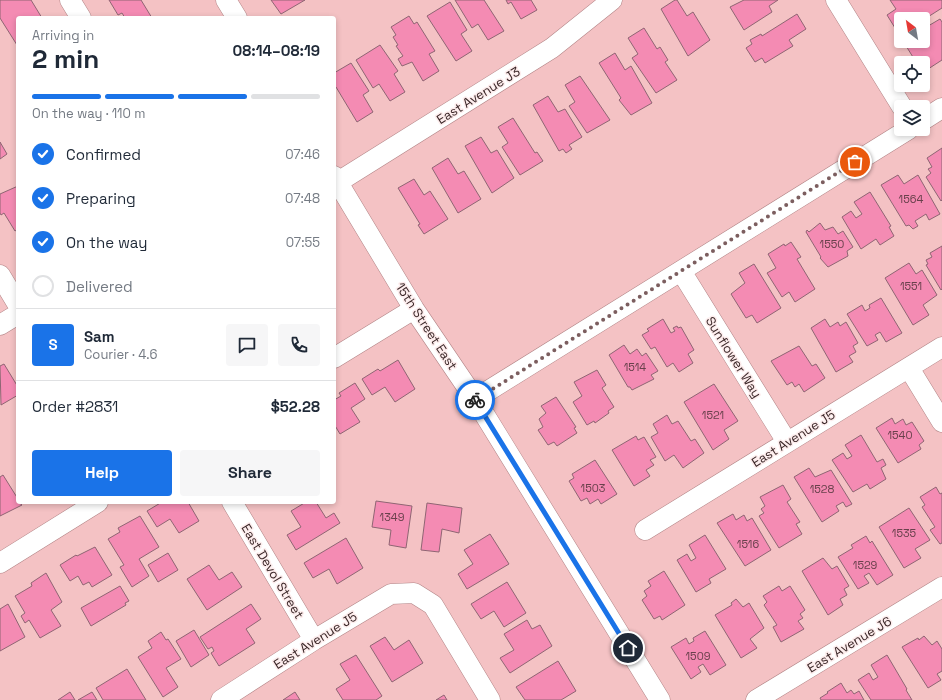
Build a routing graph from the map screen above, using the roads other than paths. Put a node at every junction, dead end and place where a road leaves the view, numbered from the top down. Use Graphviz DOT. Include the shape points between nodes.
graph roads {
  1 [pos="70,0"];
  2 [pos="226,0"];
  3 [pos="612,0"];
  4 [pos="836,0"];
  5 [pos="80,16"];
  6 [pos="237,16"];
  7 [pos="898,100"];
  8 [pos="942,108"];
  9 [pos="930,116"];
  10 [pos="898,136"];
  11 [pos="336,179"];
  12 [pos="681,271"];
  13 [pos="0,275"];
  14 [pos="16,301"];
  15 [pos="414,308"];
  16 [pos="16,315"];
  17 [pos="0,325"];
  18 [pos="942,347"];
  19 [pos="336,357"];
  20 [pos="908,368"];
  21 [pos="475,399"];
  22 [pos="942,422"];
  23 [pos="787,442"];
  24 [pos="95,504"];
  25 [pos="233,504"];
  26 [pos="645,530"];
  27 [pos="0,563"];
  28 [pos="942,587"];
  29 [pos="314,640"];
  30 [pos="221,700"];
  31 [pos="490,700"];
  32 [pos="660,700"];
  33 [pos="756,700"];
  1 -- 5 [label="street"];
  2 -- 6 [label="street"];
  3 -- 11 [label="street, East Avenue J3" via="552,48"];
  4 -- 7 [label="street"];
  8 -- 9 [label="street"];
  10 -- 12 [label="street"];
  11 -- 15 [label="street, 15th Street East"];
  12 -- 21 [label="street"];
  12 -- 23 [label="street, Sunflower Way"];
  13 -- 14 [label="street"];
  15 -- 19 [label="street"];
  15 -- 21 [label="street, 15th Street East"];
  16 -- 17 [label="street"];
  18 -- 20 [label="street, East Avenue J5"];
  20 -- 22 [label="street"];
  20 -- 23 [label="street, East Avenue J5"];
  21 -- 32 [label="street, 15th Street East"];
  23 -- 26 [label="street, East Avenue J5"];
  24 -- 27 [label="street"];
  25 -- 29 [label="street, East Devol Street"];
  28 -- 33 [label="street, East Avenue J6"];
  29 -- 30 [label="street, East Avenue J5"];
  29 -- 31 [label="street, East Avenue J5" via="391,594 414,593 433,605"];
}
